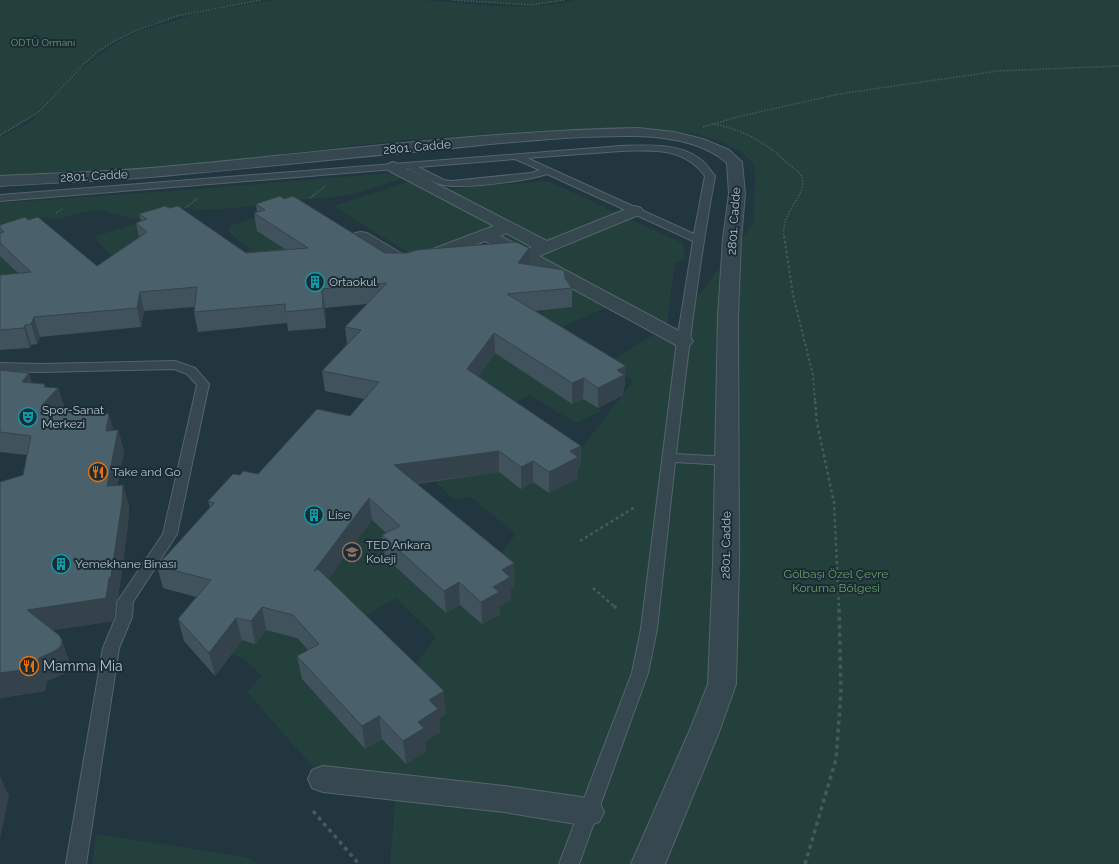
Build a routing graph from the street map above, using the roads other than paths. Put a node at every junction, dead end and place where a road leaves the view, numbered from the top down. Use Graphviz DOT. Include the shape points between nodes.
graph roads {
  1 [pos="555,153"];
  2 [pos="516,156"];
  3 [pos="532,163"];
  4 [pos="410,166"];
  5 [pos="393,167"];
  6 [pos="478,168"];
  7 [pos="547,171"];
  8 [pos="440,172"];
  9 [pos="424,174"];
  10 [pos="0,181"];
  11 [pos="0,198"];
  12 [pos="635,211"];
  13 [pos="508,226"];
  14 [pos="486,235"];
  15 [pos="361,237"];
  16 [pos="698,240"];
  17 [pos="537,251"];
  18 [pos="684,335"];
  19 [pos="0,367"];
  20 [pos="669,458"];
  21 [pos="726,461"];
  22 [pos="323,779"];
  23 [pos="588,812"];
  24 [pos="76,864"];
  25 [pos="569,864"];
  26 [pos="648,864"];
  1 -- 2 [label="lane"];
  1 -- 3 [label="lane" via="552,158"];
  1 -- 16 [label="lane" via="654,148 677,151 696,159 710,176"];
  2 -- 3 [label="lane"];
  2 -- 4 [label="lane"];
  3 -- 6 [label="lane"];
  3 -- 7 [label="lane"];
  4 -- 5 [label="lane"];
  4 -- 9 [label="lane"];
  5 -- 11 [label="lane"];
  5 -- 13 [label="street"];
  7 -- 9 [label="lane" via="532,176 452,184 440,182"];
  7 -- 12 [label="lane"];
  8 -- 9 [label="lane"];
  10 -- 21 [label="street, 2801. Cadde" via="172,172 323,155 551,135 638,132 674,136 703,143 724,153 734,162 737,194 728,316"];
  12 -- 16 [label="lane"];
  12 -- 17 [label="street"];
  13 -- 14 [label="street"];
  13 -- 17 [label="street"];
  14 -- 15 [label="street" via="408,265"];
  14 -- 17 [label="street"];
  16 -- 18 [label="lane"];
  17 -- 18 [label="street"];
  18 -- 20 [label="lane"];
  19 -- 24 [label="lane" via="175,365 191,371 203,384 170,534 125,602 124,617 111,648"];
  20 -- 21 [label="lane"];
  20 -- 23 [label="lane" via="649,629 640,672"];
  21 -- 26 [label="street, 2801. Cadde" via="722,684"];
  22 -- 23 [label="street" via="504,799"];
  23 -- 25 [label="lane"];
}
